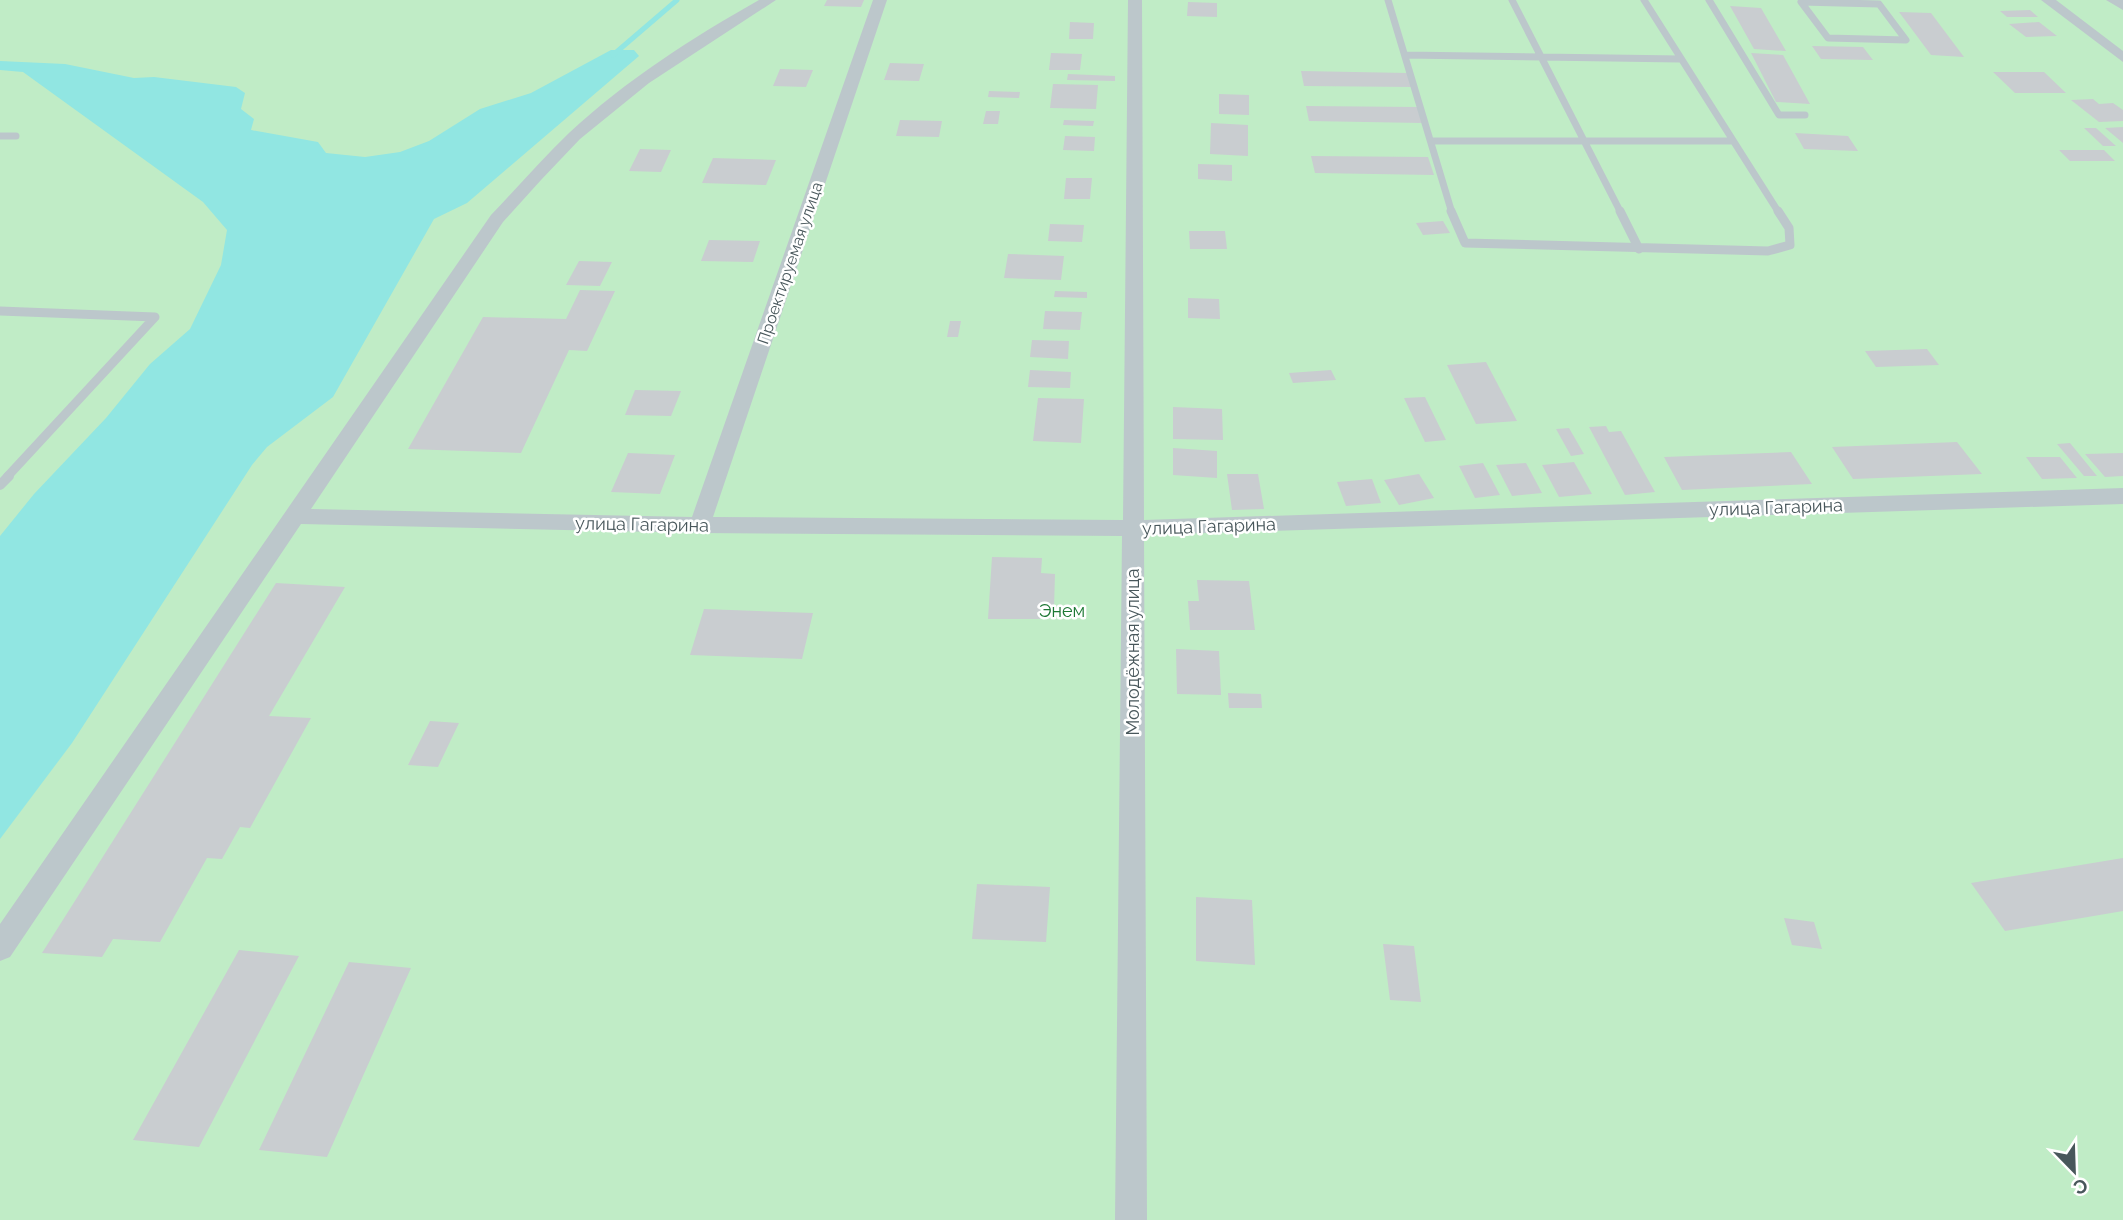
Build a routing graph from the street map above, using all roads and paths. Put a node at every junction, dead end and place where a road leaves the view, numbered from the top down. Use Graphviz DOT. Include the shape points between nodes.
graph roads {
  1 [pos="769,0"];
  2 [pos="880,0"];
  3 [pos="1135,0"];
  4 [pos="1388,0"];
  5 [pos="1512,0"];
  6 [pos="1644,0"];
  7 [pos="1709,0"];
  8 [pos="1789,0"];
  9 [pos="2048,0"];
  10 [pos="2113,0"];
  11 [pos="1831,1"];
  12 [pos="1891,1"];
  13 [pos="1801,2"];
  14 [pos="1879,4"];
  15 [pos="2123,6"];
  16 [pos="1405,55"];
  17 [pos="2123,58"];
  18 [pos="1543,59"];
  19 [pos="1680,59"];
  20 [pos="1805,115"];
  21 [pos="0,136"];
  22 [pos="16,136"];
  23 [pos="1584,140"];
  24 [pos="1432,141"];
  25 [pos="1732,142"];
  26 [pos="1639,249"];
  27 [pos="0,311"];
  28 [pos="0,485"];
  29 [pos="2123,496"];
  30 [pos="295,516"];
  31 [pos="700,526"];
  32 [pos="1132,528"];
  33 [pos="0,948"];
  34 [pos="1130,1220"];
  1 -- 30 [label="street" via="662,66 586,128 497,219"];
  2 -- 31 [label="street, Проектируемая улица"];
  3 -- 32 [label="street, Молодёжная улица"];
  4 -- 16 [label="lane"];
  5 -- 18 [label="lane"];
  6 -- 19 [label="lane"];
  7 -- 20 [label="lane" via="1779,115"];
  8 -- 13 [label="lane"];
  9 -- 17 [label="street"];
  10 -- 15 [label="street"];
  11 -- 13 [label="lane"];
  11 -- 14 [label="lane"];
  12 -- 14 [label="lane"];
  13 -- 14 [label="lane" via="1828,38 1906,40"];
  16 -- 18 [label="lane"];
  16 -- 24 [label="lane"];
  18 -- 19 [label="lane"];
  18 -- 23 [label="lane"];
  19 -- 25 [label="lane"];
  21 -- 22 [label="lane"];
  23 -- 24 [label="lane"];
  23 -- 25 [label="lane"];
  23 -- 26 [label="lane"];
  24 -- 26 [label="lane" via="1448,204 1465,243"];
  25 -- 26 [label="lane" via="1790,228 1790,245 1768,251"];
  27 -- 28 [label="lane" via="155,317"];
  29 -- 32 [label="street, улица Гагарина"];
  30 -- 31 [label="street, улица Гагарина"];
  30 -- 33 [label="street"];
  31 -- 32 [label="street, улица Гагарина"];
  32 -- 34 [label="street, Молодёжная улица"];
}
